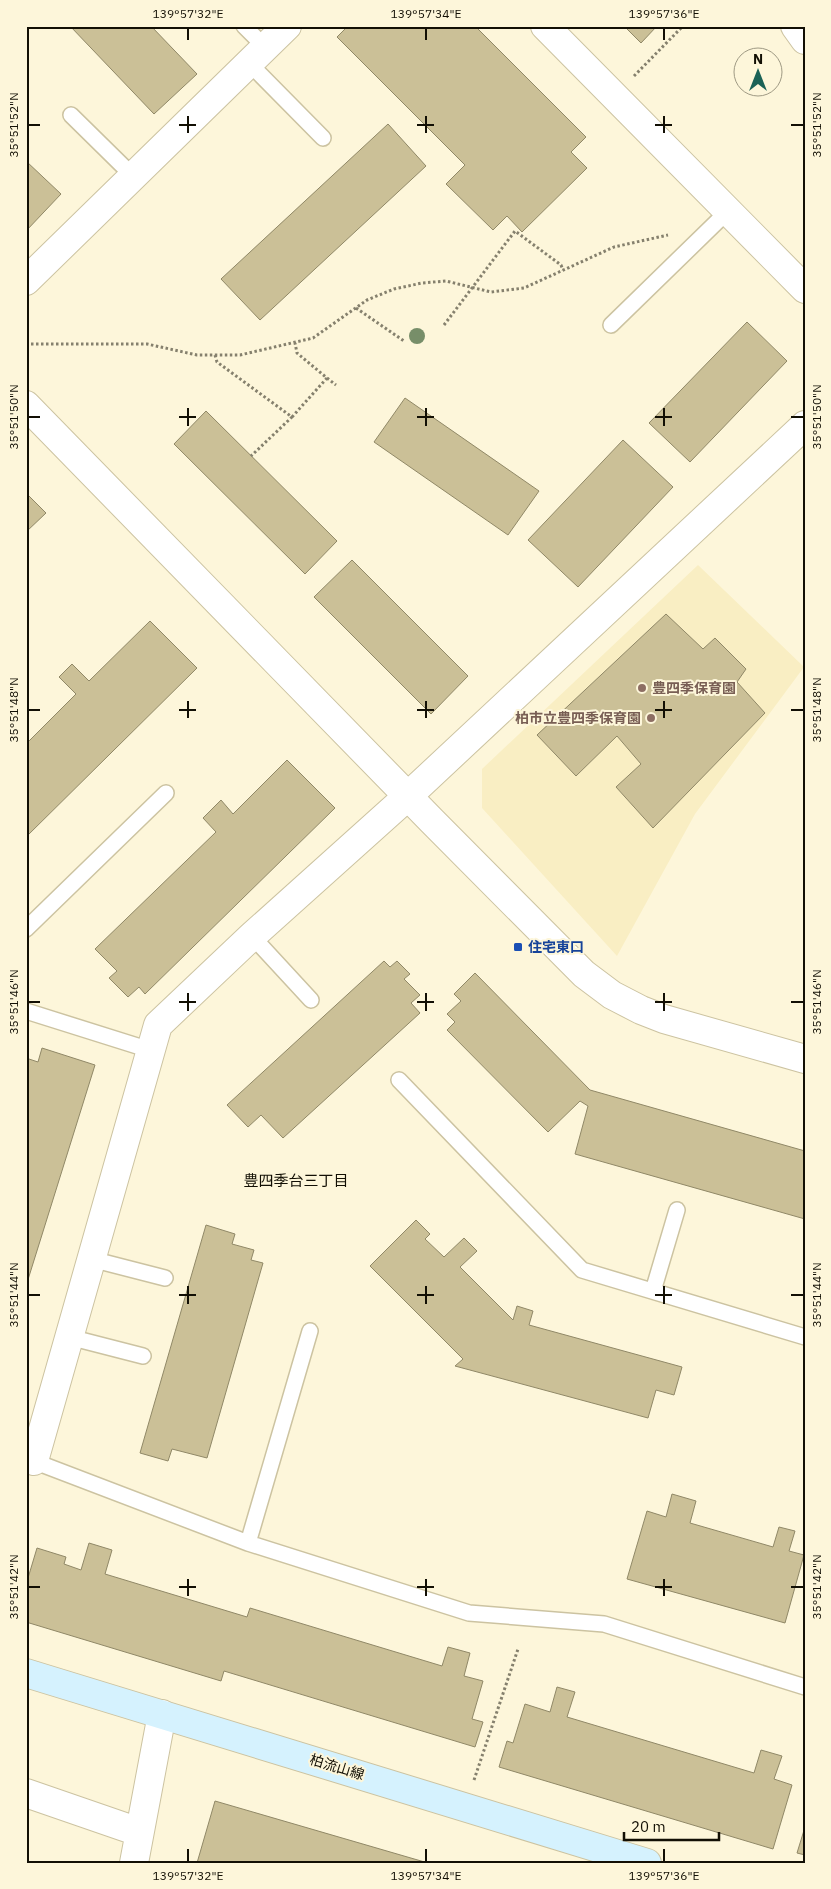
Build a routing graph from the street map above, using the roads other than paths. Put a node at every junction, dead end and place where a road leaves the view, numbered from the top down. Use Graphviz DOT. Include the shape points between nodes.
graph roads {
  1 [pos="244,26"];
  2 [pos="287,26"];
  3 [pos="545,26"];
  4 [pos="795,26"];
  5 [pos="805,40"];
  6 [pos="257,55"];
  7 [pos="71,115"];
  8 [pos="323,138"];
  9 [pos="134,177"];
  10 [pos="728,211"];
  11 [pos="26,281"];
  12 [pos="805,289"];
  13 [pos="611,325"];
  14 [pos="26,405"];
  15 [pos="805,425"];
  16 [pos="166,793"];
  17 [pos="408,796"];
  18 [pos="26,929"];
  19 [pos="252,936"];
  20 [pos="311,1000"];
  21 [pos="26,1011"];
  22 [pos="150,1050"];
  23 [pos="805,1059"];
  24 [pos="399,1080"];
  25 [pos="677,1210"];
  26 [pos="91,1259"];
  27 [pos="165,1278"];
  28 [pos="653,1291"];
  29 [pos="310,1331"];
  30 [pos="69,1337"];
  31 [pos="805,1337"];
  32 [pos="143,1356"];
  33 [pos="30,1460"];
  34 [pos="248,1543"];
  35 [pos="26,1673"];
  36 [pos="805,1687"];
  37 [pos="162,1714"];
  38 [pos="26,1793"];
  39 [pos="139,1832"];
  40 [pos="134,1863"];
  41 [pos="647,1863"];
  1 -- 6 [label="lane"];
  2 -- 6 [label="street"];
  3 -- 10 [label="street"];
  4 -- 5 [label="street"];
  6 -- 8 [label="lane"];
  6 -- 9 [label="street"];
  7 -- 9 [label="lane"];
  9 -- 11 [label="street"];
  10 -- 12 [label="street"];
  10 -- 13 [label="lane"];
  14 -- 17 [label="street"];
  15 -- 17 [label="street"];
  16 -- 18 [label="lane"];
  17 -- 19 [label="street"];
  17 -- 23 [label="street" via="584,974 612,995 664,1019"];
  19 -- 20 [label="lane"];
  19 -- 22 [label="street" via="158,1025"];
  21 -- 22 [label="lane"];
  22 -- 26 [label="street"];
  24 -- 28 [label="lane" via="582,1270"];
  25 -- 28 [label="lane"];
  26 -- 27 [label="lane"];
  26 -- 30 [label="street"];
  28 -- 31 [label="lane"];
  29 -- 34 [label="lane"];
  30 -- 32 [label="lane"];
  30 -- 33 [label="street"];
  33 -- 34 [label="lane"];
  34 -- 36 [label="lane" via="469,1613 604,1624"];
  35 -- 37 [label="main road, 柏流山線"];
  37 -- 39 [label="street"];
  37 -- 41 [label="main road, 柏流山線"];
  38 -- 39 [label="street"];
  39 -- 40 [label="street"];
}
